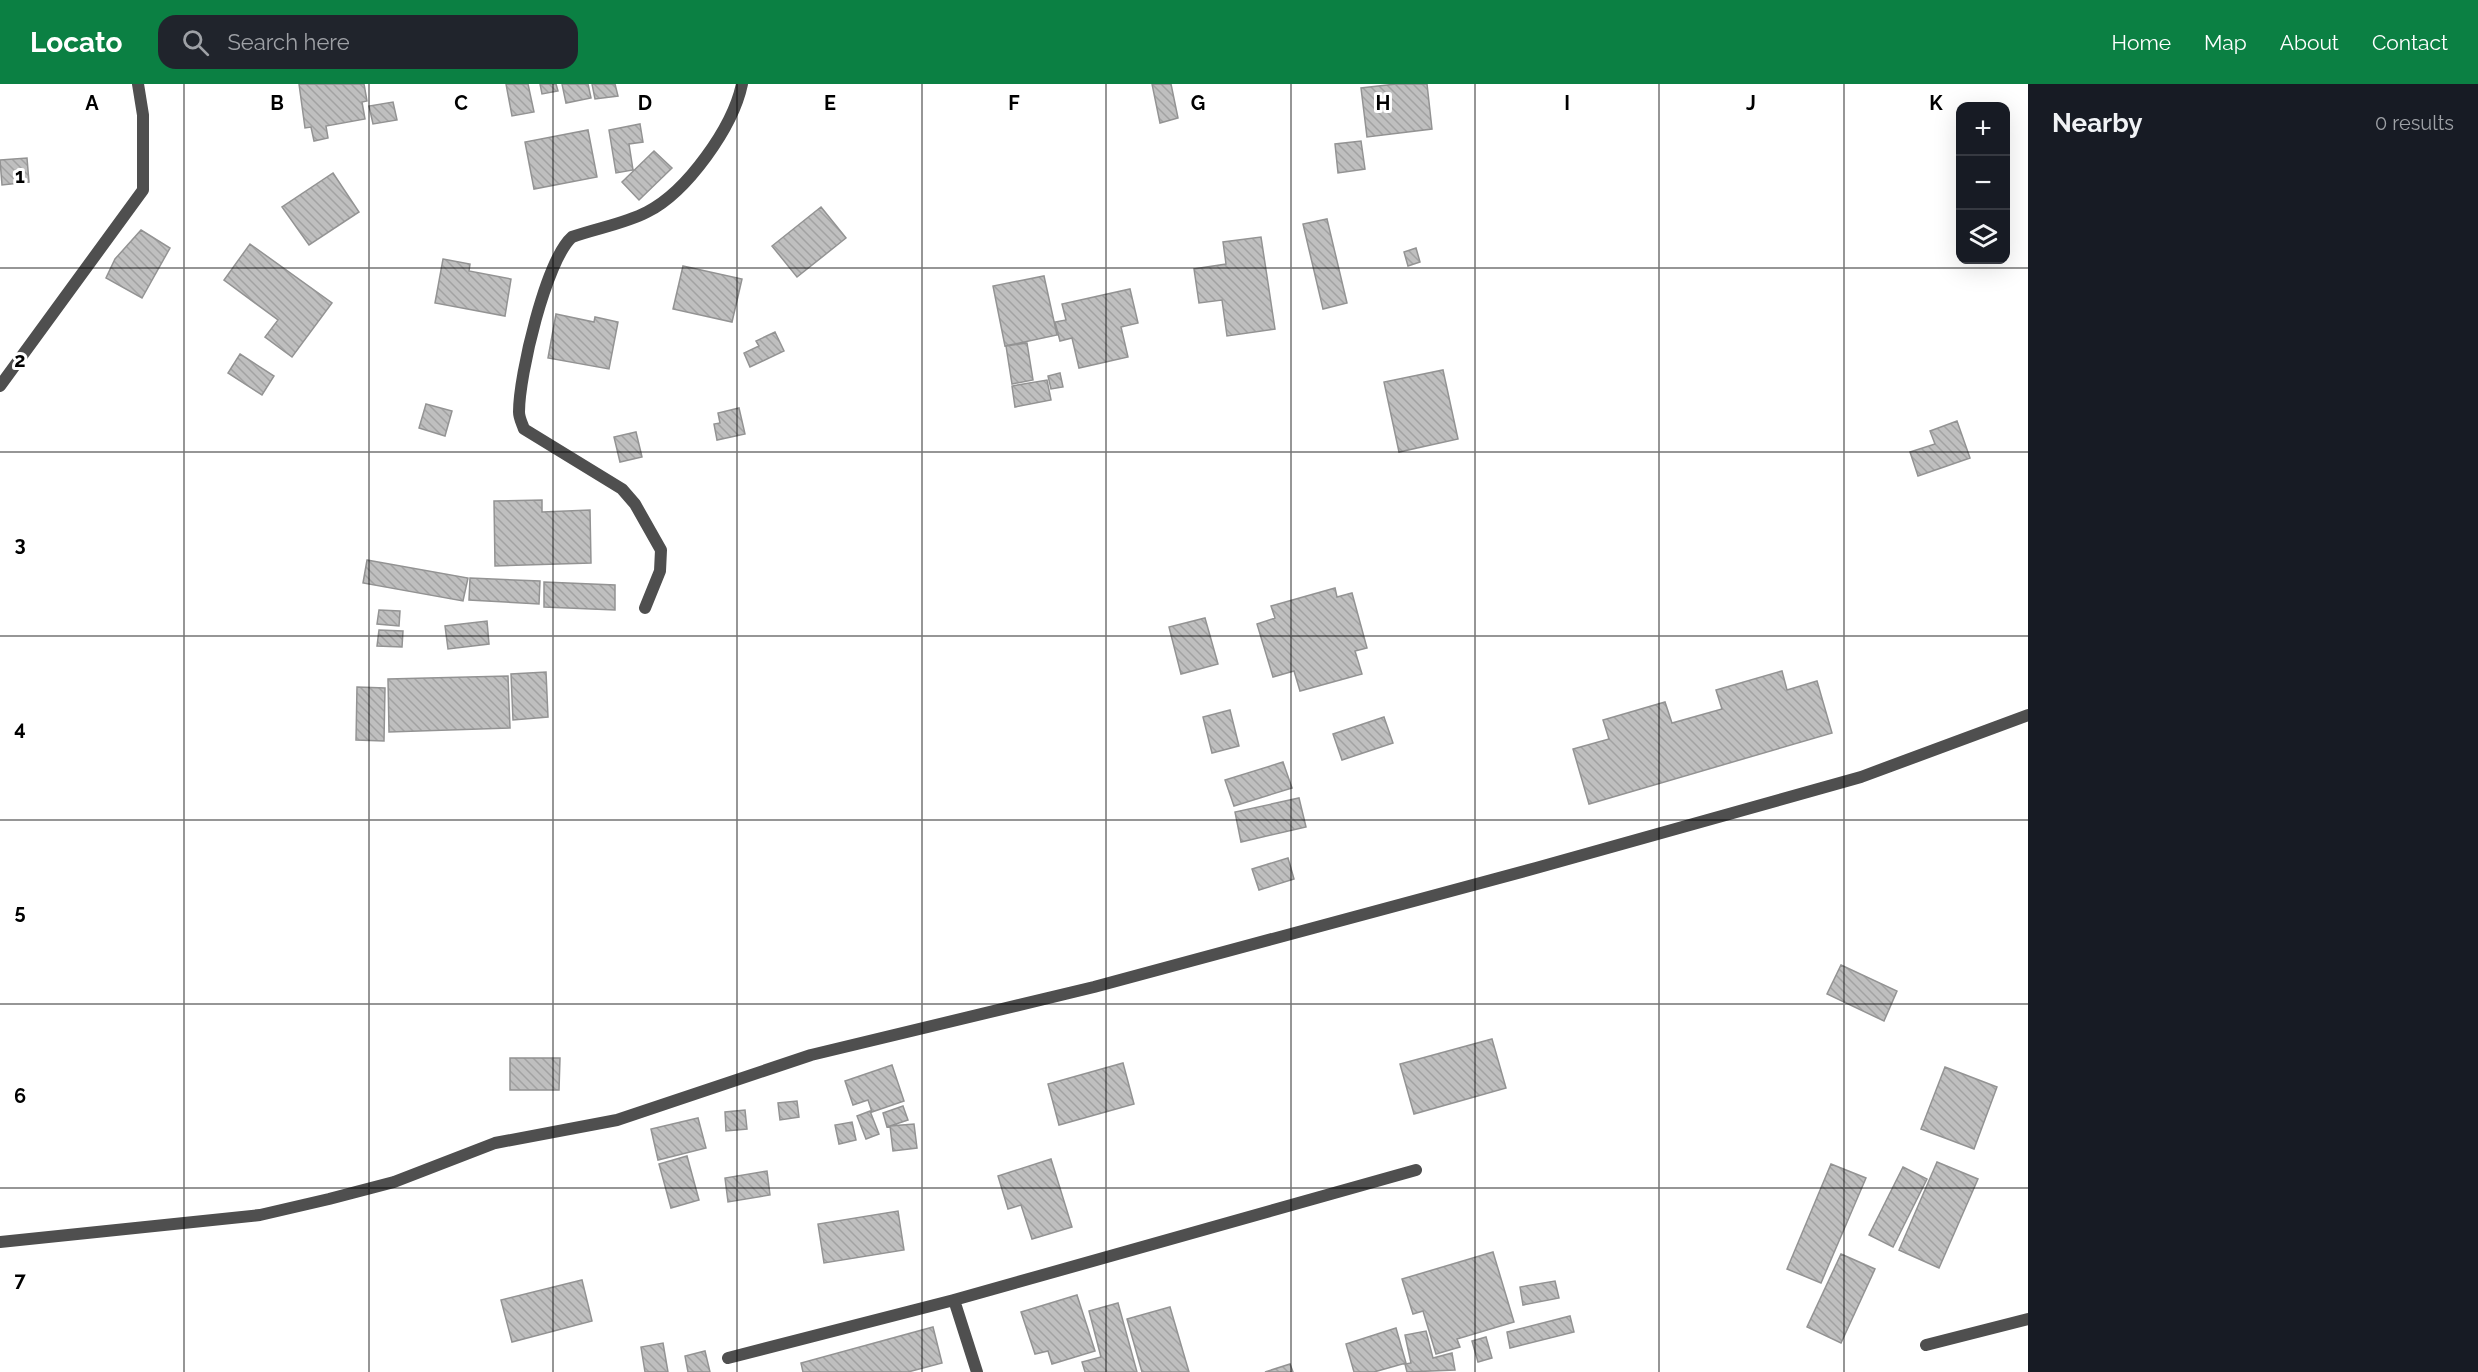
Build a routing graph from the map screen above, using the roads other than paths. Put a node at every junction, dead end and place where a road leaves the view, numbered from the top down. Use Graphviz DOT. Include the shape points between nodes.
graph roads {
  1 [pos="138,84"];
  2 [pos="742,84"];
  3 [pos="0,386"];
  4 [pos="645,608"];
  5 [pos="2028,715"];
  6 [pos="1416,1170"];
  7 [pos="0,1242"];
  8 [pos="954,1300"];
  9 [pos="2028,1319"];
  10 [pos="1926,1345"];
  11 [pos="728,1358"];
  12 [pos="977,1372"];
  1 -- 3 [label="street" via="143,115 143,190"];
  2 -- 4 [label="street" via="731,118 674,193 648,212 572,237 566,243 542,299 520,387 519,415 524,429 622,489 653,532 661,550 660,571"];
  5 -- 7 [label="street" via="1861,777 1094,987 811,1055 616,1120 495,1143 394,1182 329,1199 260,1215"];
  6 -- 8 [label="street"];
  8 -- 11 [label="street"];
  8 -- 12 [label="street"];
  9 -- 10 [label="street"];
}
